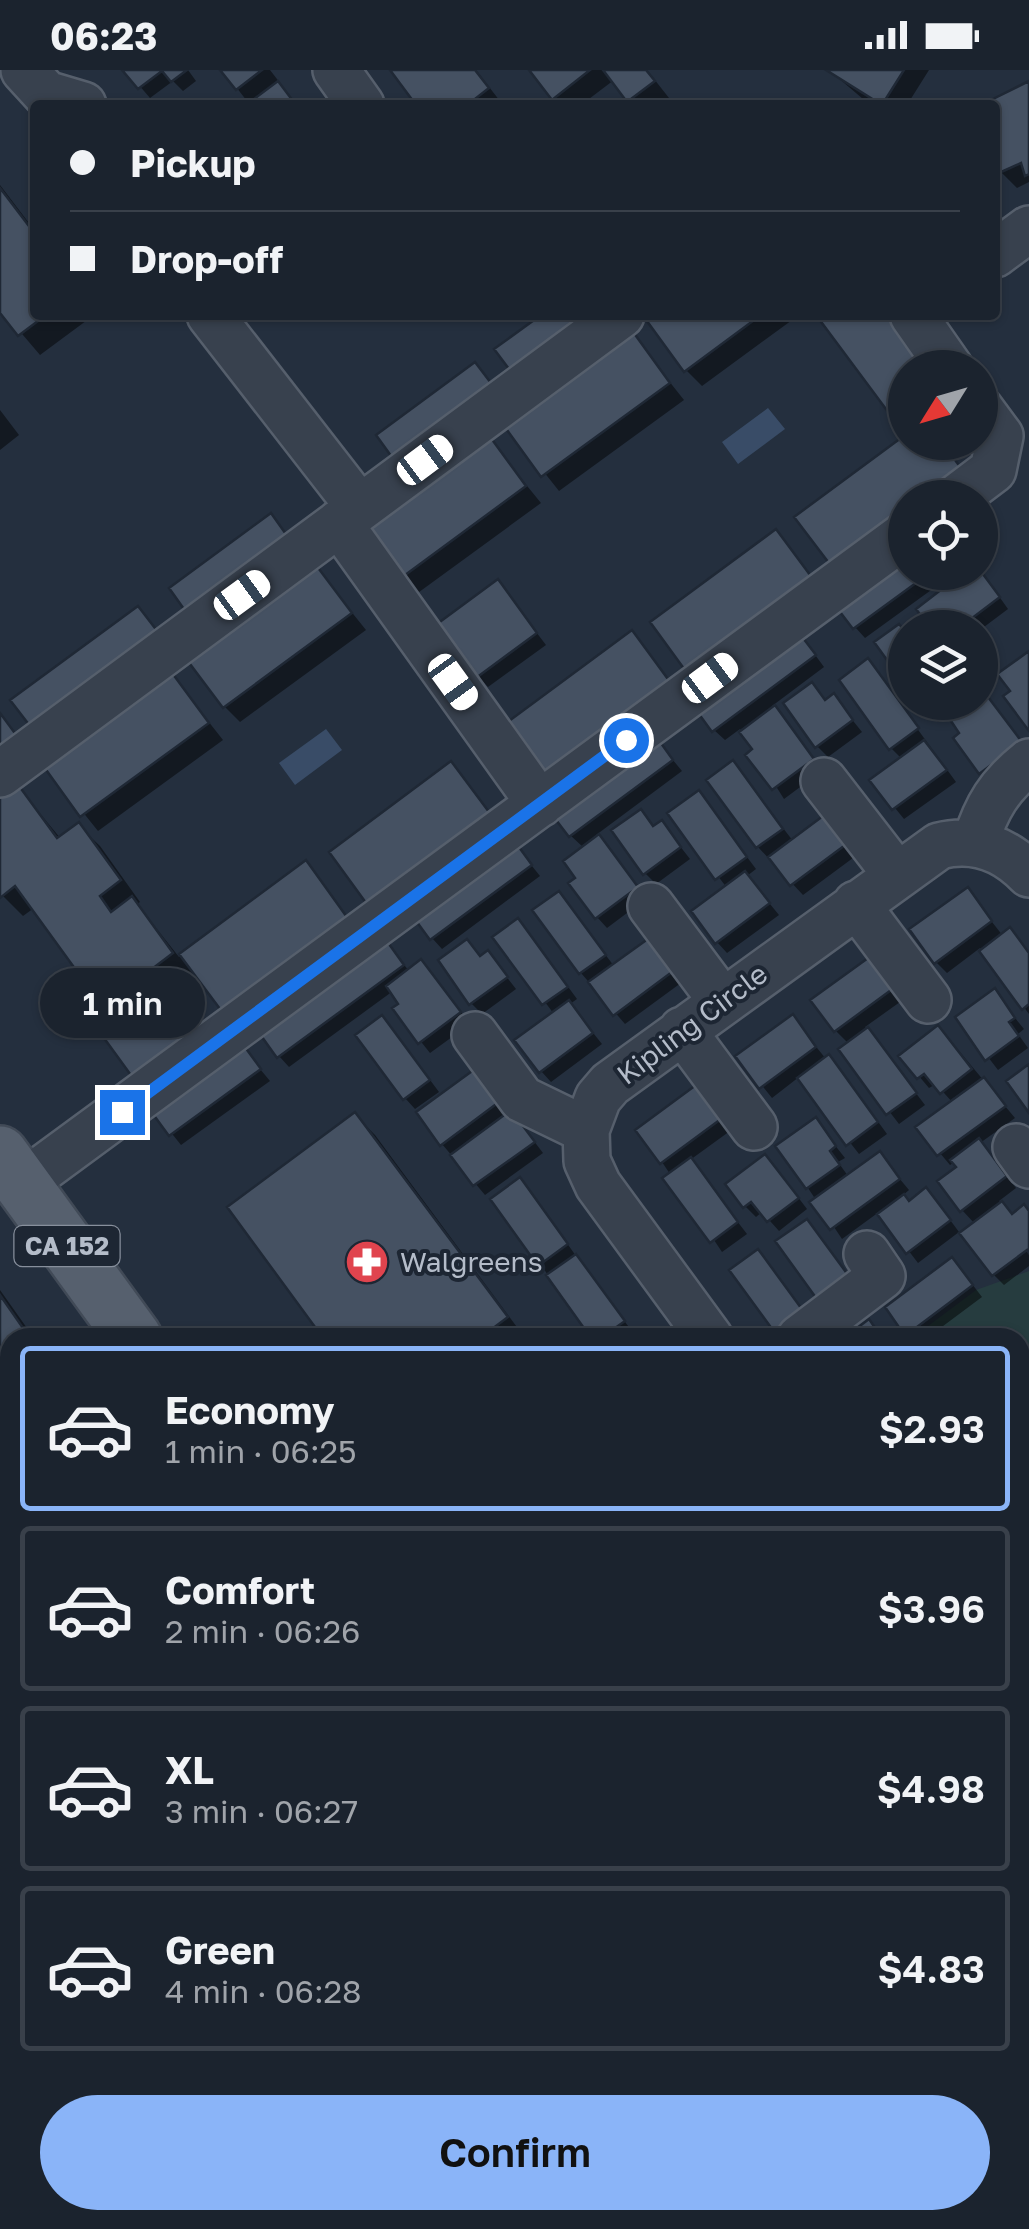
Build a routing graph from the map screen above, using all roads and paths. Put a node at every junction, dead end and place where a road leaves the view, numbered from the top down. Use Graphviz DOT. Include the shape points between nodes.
graph roads {
  1 [pos="24,70"];
  2 [pos="336,70"];
  3 [pos="66,100"];
  4 [pos="357,100"];
  5 [pos="1029,228"];
  6 [pos="1000,250"];
  7 [pos="213,320"];
  8 [pos="614,320"];
  9 [pos="916,320"];
  10 [pos="937,350"];
  11 [pos="996,460"];
  12 [pos="980,480"];
  13 [pos="350,516"];
  14 [pos="888,548"];
  15 [pos="1029,762"];
  16 [pos="0,774"];
  17 [pos="824,780"];
  18 [pos="540,804"];
  19 [pos="976,843"];
  20 [pos="896,874"];
  21 [pos="1029,874"];
  22 [pos="856,904"];
  23 [pos="651,906"];
  24 [pos="722,1001"];
  25 [pos="927,1001"];
  26 [pos="682,1030"];
  27 [pos="475,1034"];
  28 [pos="756,1126"];
  29 [pos="586,1130"];
  30 [pos="11,1169"];
  31 [pos="866,1254"];
  32 [pos="127,1328"];
  33 [pos="703,1328"];
  34 [pos="813,1328"];
  1 -- 3 [label="street" via="46,94"];
  2 -- 4 [label="street"];
  5 -- 6 [label="street"];
  7 -- 13 [label="street"];
  8 -- 13 [label="street"];
  9 -- 10 [label="street"];
  11 -- 12 [label="street"];
  13 -- 16 [label="street"];
  13 -- 18 [label="street"];
  14 -- 18 [label="street"];
  15 -- 19 [label="street" via="1000,785"];
  17 -- 20 [label="street"];
  18 -- 30 [label="street"];
  19 -- 20 [label="street, Kipling Circle" via="939,846"];
  19 -- 21 [label="street" via="1010,855"];
  20 -- 22 [label="street, Kipling Circle"];
  22 -- 24 [label="street, Kipling Circle"];
  22 -- 25 [label="street"];
  23 -- 24 [label="street"];
  24 -- 26 [label="street, Kipling Circle"];
  26 -- 28 [label="street"];
  26 -- 29 [label="street, Kipling Circle" via="610,1084"];
  27 -- 29 [label="street" via="522,1099"];
  29 -- 33 [label="street" via="587,1161 598,1185"];
  30 -- 32 [label="main road, CA 152"];
  31 -- 34 [label="street" via="882,1276"];
}
